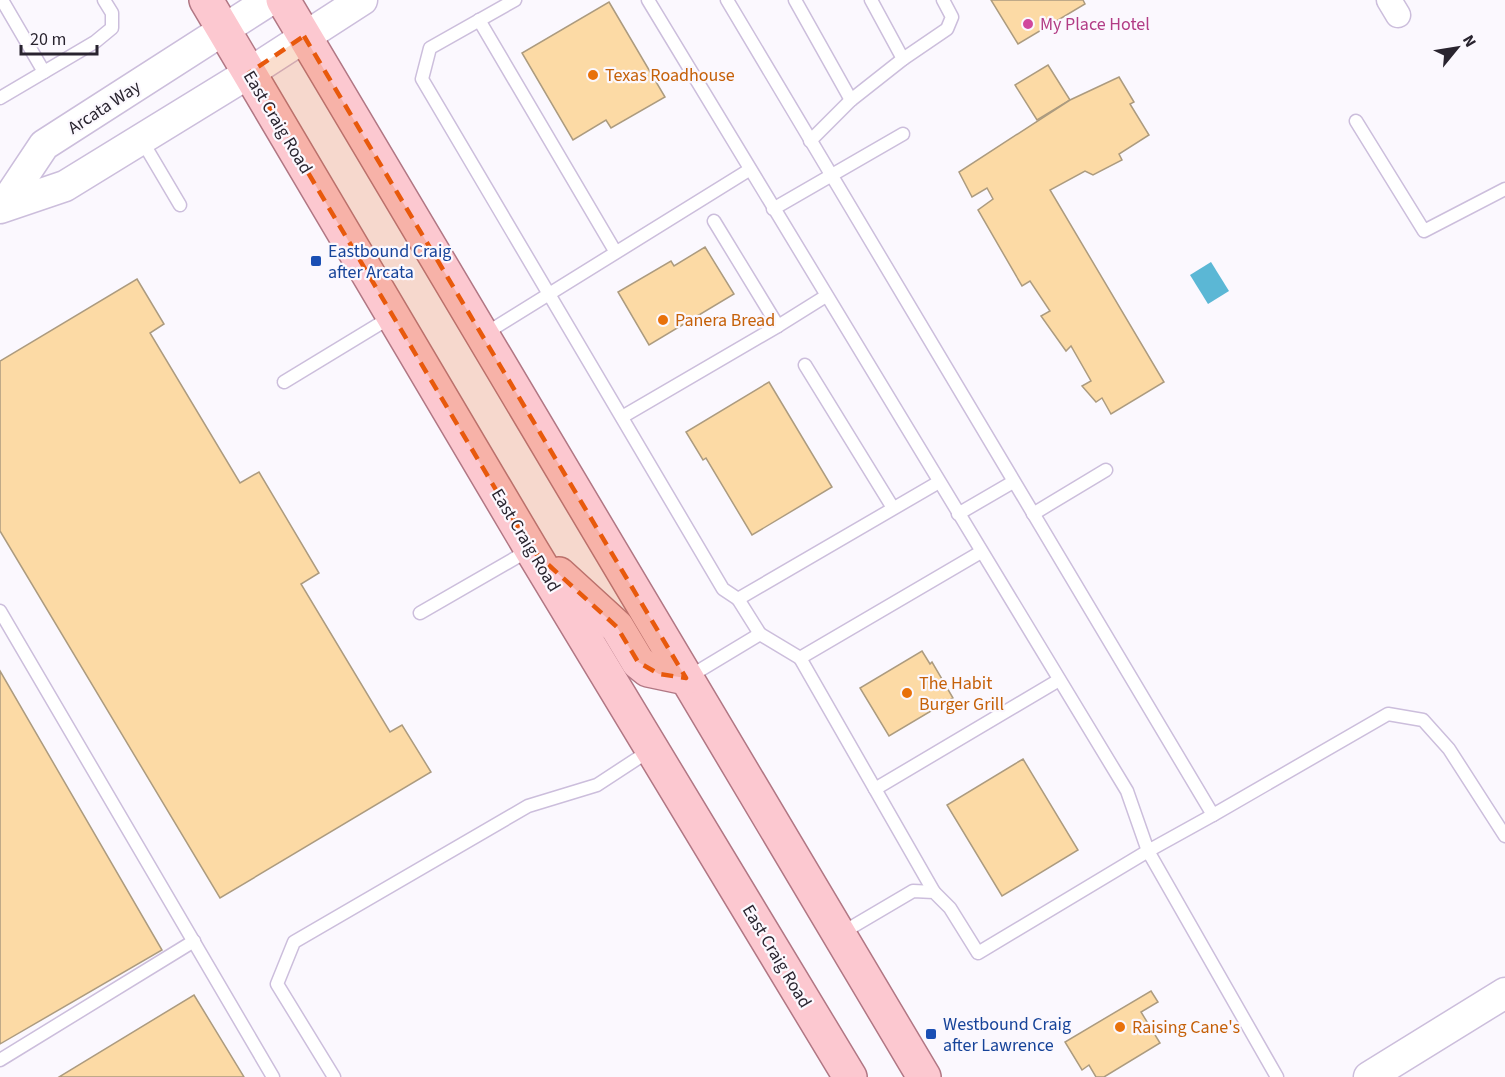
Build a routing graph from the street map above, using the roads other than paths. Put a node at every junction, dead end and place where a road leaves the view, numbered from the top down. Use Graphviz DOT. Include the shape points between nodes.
graph roads {
  1 [pos="2,0"];
  2 [pos="104,0"];
  3 [pos="206,0"];
  4 [pos="270,0"];
  5 [pos="283,0"];
  6 [pos="362,0"];
  7 [pos="515,0"];
  8 [pos="648,0"];
  9 [pos="726,0"];
  10 [pos="795,0"];
  11 [pos="871,0"];
  12 [pos="943,0"];
  13 [pos="479,20"];
  14 [pos="224,30"];
  15 [pos="304,36"];
  16 [pos="903,58"];
  17 [pos="44,72"];
  18 [pos="249,73"];
  19 [pos="0,98"];
  20 [pos="850,100"];
  21 [pos="1356,121"];
  22 [pos="903,134"];
  23 [pos="141,140"];
  24 [pos="810,141"];
  25 [pos="749,170"];
  26 [pos="831,176"];
  27 [pos="1505,189"];
  28 [pos="180,205"];
  29 [pos="2,206"];
  30 [pos="773,209"];
  31 [pos="714,221"];
  32 [pos="615,251"];
  33 [pos="549,293"];
  34 [pos="826,296"];
  35 [pos="393,315"];
  36 [pos="778,326"];
  37 [pos="482,335"];
  38 [pos="805,365"];
  39 [pos="284,382"];
  40 [pos="622,417"];
  41 [pos="1106,470"];
  42 [pos="939,482"];
  43 [pos="1013,482"];
  44 [pos="892,508"];
  45 [pos="958,513"];
  46 [pos="1033,514"];
  47 [pos="531,549"];
  48 [pos="981,552"];
  49 [pos="738,600"];
  50 [pos="0,610"];
  51 [pos="420,613"];
  52 [pos="760,634"];
  53 [pos="800,658"];
  54 [pos="686,678"];
  55 [pos="1059,680"];
  56 [pos="652,749"];
  57 [pos="875,789"];
  58 [pos="1213,815"];
  59 [pos="1505,836"];
  60 [pos="1148,851"];
  61 [pos="933,892"];
  62 [pos="839,934"];
  63 [pos="194,941"];
  64 [pos="1505,993"];
  65 [pos="0,1060"];
  66 [pos="273,1077"];
  67 [pos="334,1077"];
  68 [pos="850,1077"];
  69 [pos="924,1077"];
  70 [pos="1277,1077"];
  71 [pos="1369,1077"];
  1 -- 17 [label="lane"];
  2 -- 17 [label="lane" via="112,13 112,28"];
  3 -- 14 [label="main road, East Craig Road"];
  4 -- 14 [label="street, Arcata Way"];
  5 -- 15 [label="main road"];
  6 -- 15 [label="street, Arcata Way"];
  7 -- 13 [label="lane"];
  8 -- 25 [label="lane"];
  9 -- 24 [label="lane"];
  10 -- 20 [label="lane"];
  11 -- 16 [label="lane"];
  12 -- 16 [label="lane" via="952,17 947,29"];
  13 -- 32 [label="lane"];
  13 -- 33 [label="lane" via="430,48 422,79"];
  14 -- 18 [label="main road, East Craig Road"];
  14 -- 29 [label="street, Arcata Way" via="44,146"];
  15 -- 18 [label="street, Arcata Way"];
  15 -- 37 [label="main road"];
  16 -- 20 [label="lane"];
  17 -- 19 [label="lane"];
  18 -- 23 [label="street, Arcata Way"];
  18 -- 35 [label="main road, East Craig Road"];
  20 -- 24 [label="lane"];
  21 -- 27 [label="lane" via="1424,231"];
  22 -- 26 [label="lane"];
  23 -- 28 [label="lane"];
  23 -- 29 [label="street, Arcata Way" via="65,186"];
  24 -- 26 [label="lane"];
  25 -- 30 [label="lane"];
  25 -- 32 [label="lane"];
  26 -- 30 [label="lane"];
  26 -- 43 [label="lane"];
  30 -- 34 [label="lane"];
  31 -- 36 [label="lane"];
  32 -- 33 [label="lane"];
  33 -- 37 [label="lane"];
  33 -- 40 [label="lane"];
  34 -- 36 [label="lane"];
  34 -- 42 [label="lane"];
  35 -- 39 [label="lane"];
  35 -- 47 [label="main road, East Craig Road"];
  36 -- 40 [label="lane"];
  37 -- 54 [label="main road"];
  38 -- 44 [label="lane"];
  40 -- 49 [label="lane" via="723,589"];
  41 -- 46 [label="lane"];
  42 -- 44 [label="lane"];
  42 -- 45 [label="lane"];
  43 -- 45 [label="lane"];
  43 -- 46 [label="lane"];
  44 -- 49 [label="lane"];
  45 -- 48 [label="lane"];
  46 -- 58 [label="lane"];
  47 -- 51 [label="lane"];
  47 -- 54 [label="main road" via="617,627 638,662 659,674"];
  47 -- 56 [label="main road, East Craig Road"];
  48 -- 53 [label="lane"];
  48 -- 55 [label="lane"];
  49 -- 52 [label="lane"];
  50 -- 63 [label="lane"];
  52 -- 53 [label="lane"];
  52 -- 54 [label="lane"];
  53 -- 57 [label="lane"];
  54 -- 62 [label="main road"];
  55 -- 57 [label="lane"];
  55 -- 60 [label="lane" via="1127,791"];
  56 -- 67 [label="lane" via="597,785 528,806 294,942 277,984"];
  56 -- 68 [label="main road, East Craig Road"];
  57 -- 61 [label="lane"];
  58 -- 59 [label="lane" via="1388,714 1423,720 1449,749"];
  58 -- 60 [label="lane"];
  60 -- 61 [label="lane" via="978,953 950,908"];
  60 -- 70 [label="lane"];
  61 -- 62 [label="lane" via="913,891"];
  62 -- 69 [label="main road"];
  63 -- 65 [label="lane"];
  63 -- 66 [label="lane"];
  64 -- 71 [label="street"];
}
